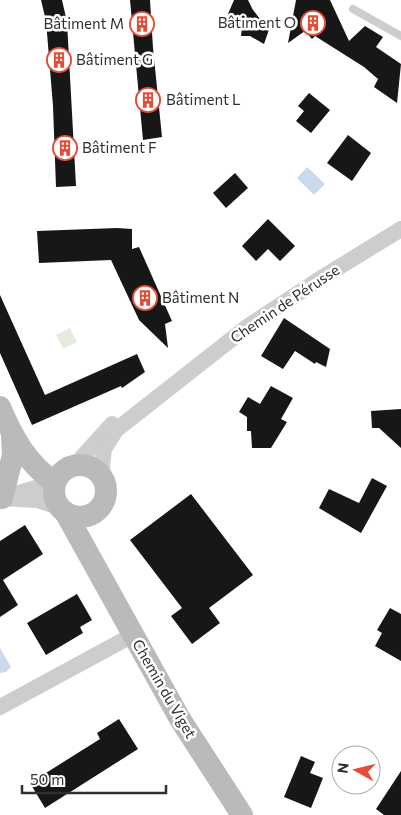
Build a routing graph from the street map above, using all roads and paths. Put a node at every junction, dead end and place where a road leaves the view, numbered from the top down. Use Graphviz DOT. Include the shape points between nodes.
graph roads {
  1 [pos="353,9"];
  2 [pos="401,36"];
  3 [pos="401,229"];
  4 [pos="172,384"];
  5 [pos="0,406"];
  6 [pos="12,434"];
  7 [pos="101,475"];
  8 [pos="62,488"];
  9 [pos="1,499"];
  10 [pos="95,512"];
  11 [pos="92,559"];
  12 [pos="133,635"];
  13 [pos="0,707"];
  14 [pos="242,815"];
  1 -- 2 [label="lane"];
  3 -- 4 [label="street, Chemin de Pérusse" via="255,322"];
  4 -- 7 [label="street, Chemin de Pérusse" via="116,430 104,449"];
  4 -- 8 [label="street, Chemin de Pérusse" via="108,426"];
  5 -- 6 [label="street"];
  6 -- 8 [label="street" via="24,456"];
  6 -- 9 [label="street" via="13,455"];
  7 -- 8 [label="street" via="91,468"];
  7 -- 10 [label="street" via="106,490"];
  8 -- 9 [label="street" via="39,487"];
  8 -- 10 [label="street" via="80,517"];
  8 -- 11 [label="street, Chemin du Viget"];
  10 -- 11 [label="street"];
  11 -- 12 [label="street, Chemin du Viget"];
  12 -- 13 [label="street"];
  12 -- 14 [label="street, Chemin du Viget" via="180,719"];
}
